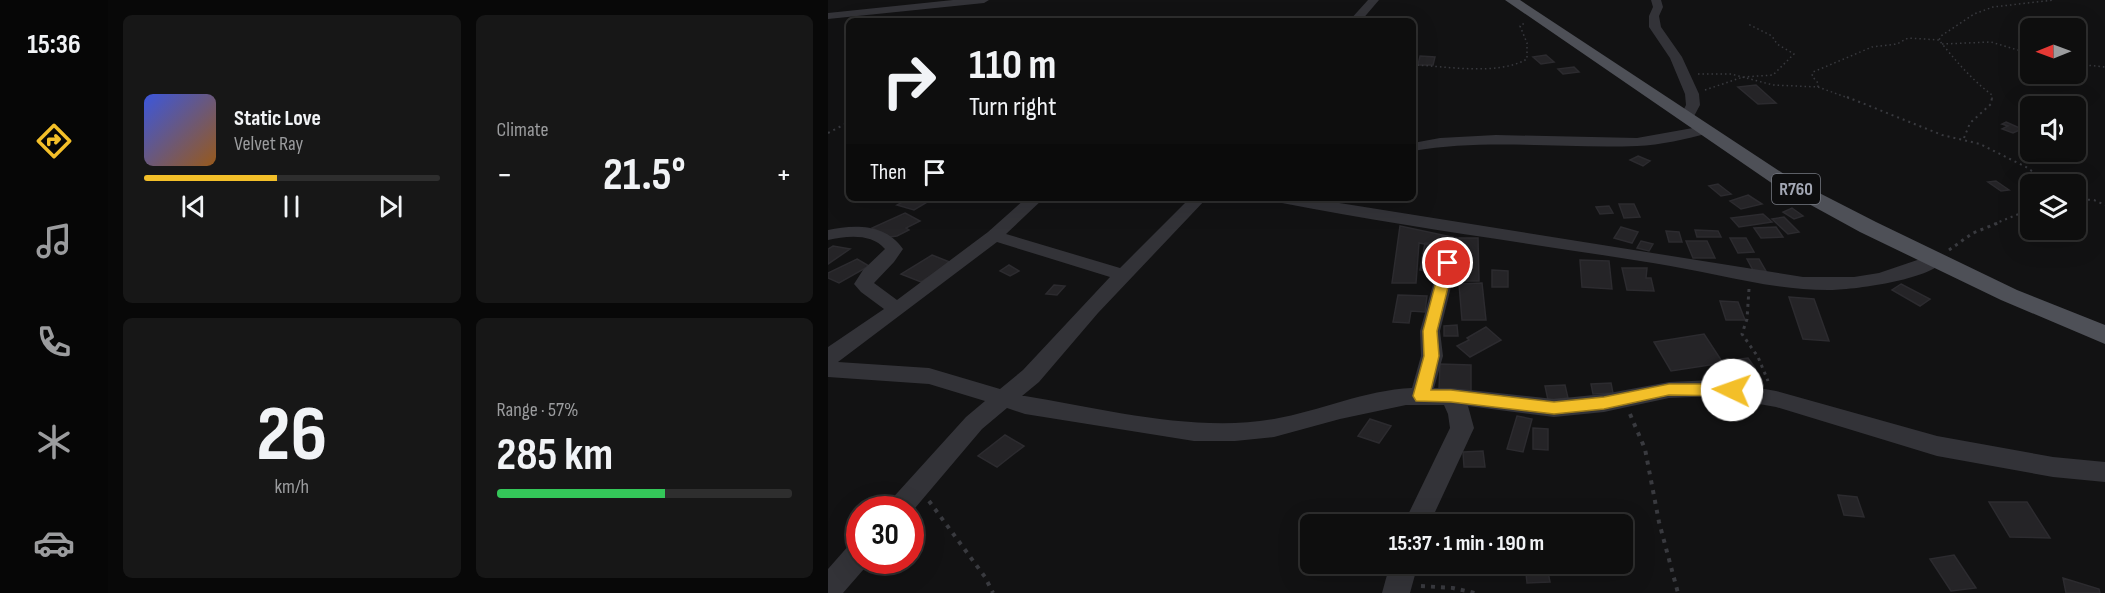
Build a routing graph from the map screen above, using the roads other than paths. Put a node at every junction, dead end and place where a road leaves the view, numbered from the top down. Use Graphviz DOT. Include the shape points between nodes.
graph roads {
  1 [pos="984,0"];
  2 [pos="1374,0"];
  3 [pos="1510,0"];
  4 [pos="1656,0"];
  5 [pos="828,16"];
  6 [pos="1358,18"];
  7 [pos="1687,117"];
  8 [pos="1704,130"];
  9 [pos="1416,147"];
  10 [pos="1033,201"];
  11 [pos="1196,201"];
  12 [pos="1298,201"];
  13 [pos="1381,201"];
  14 [pos="1376,216"];
  15 [pos="828,235"];
  16 [pos="994,236"];
  17 [pos="1935,260"];
  18 [pos="1448,263"];
  19 [pos="1123,275"];
  20 [pos="892,314"];
  21 [pos="2105,334"];
  22 [pos="828,358"];
  23 [pos="828,369"];
  24 [pos="1421,396"];
  25 [pos="1451,396"];
  26 [pos="1002,398"];
  27 [pos="2105,472"];
  28 [pos="910,496"];
  29 [pos="1421,514"];
  30 [pos="846,569"];
  31 [pos="828,590"];
  1 -- 5 [label="street"];
  2 -- 6 [label="street"];
  3 -- 7 [label="main road, R760"];
  4 -- 7 [label="street" via="1659,7 1654,16 1655,27 1676,57 1692,94 1693,105"];
  7 -- 8 [label="main road, R760"];
  8 -- 9 [label="street" via="1636,142 1471,141"];
  8 -- 17 [label="main road, R760" via="1783,182"];
  10 -- 16 [label="street"];
  11 -- 19 [label="street"];
  12 -- 14 [label="street"];
  13 -- 14 [label="street"];
  14 -- 17 [label="street" via="1676,261 1760,279 1847,283 1876,280"];
  15 -- 20 [label="street" via="870,234 892,245 893,253 872,271 864,284 890,303"];
  16 -- 19 [label="street"];
  16 -- 20 [label="street"];
  17 -- 21 [label="main road, R760"];
  18 -- 24 [label="street" via="1430,331 1432,356"];
  19 -- 26 [label="street" via="1031,376"];
  20 -- 22 [label="street"];
  23 -- 26 [label="street" via="929,376"];
  24 -- 25 [label="street"];
  24 -- 26 [label="street" via="1274,428 1235,432 1159,428"];
  25 -- 27 [label="street" via="1554,408 1691,388 1732,390 1937,446 2053,467"];
  25 -- 29 [label="street" via="1462,428"];
  26 -- 28 [label="street" via="974,423"];
  30 -- 31 [label="street"];
}
